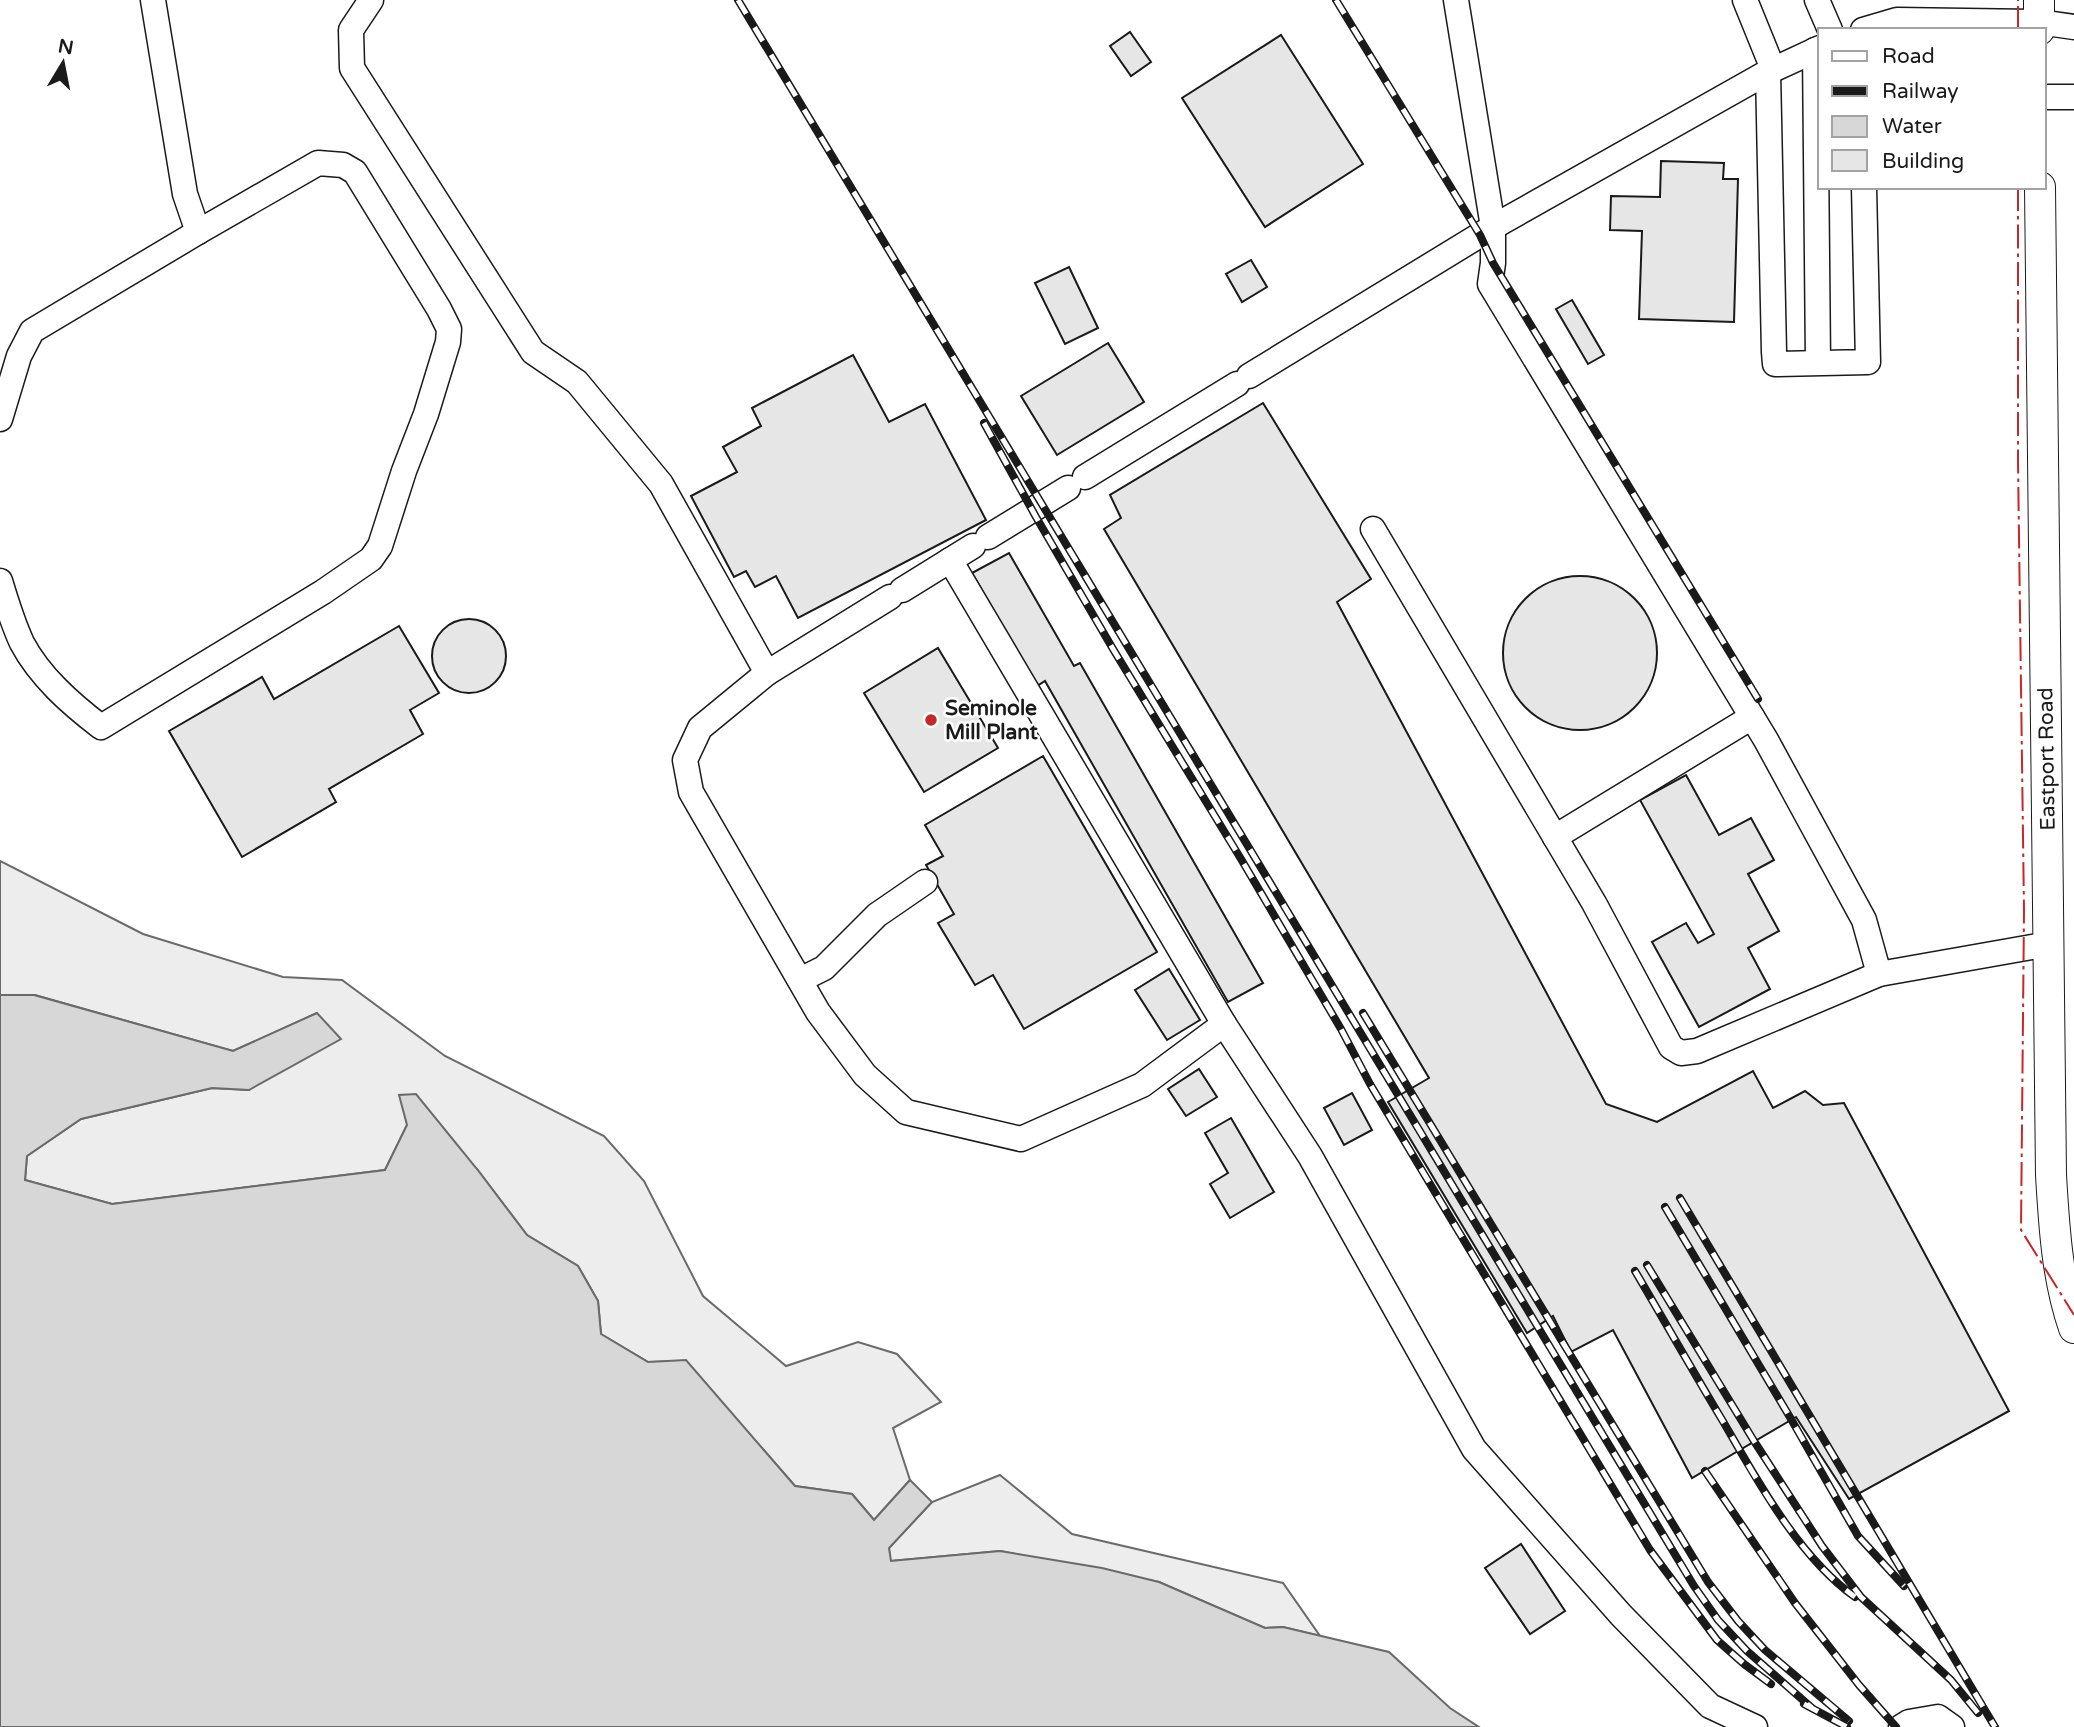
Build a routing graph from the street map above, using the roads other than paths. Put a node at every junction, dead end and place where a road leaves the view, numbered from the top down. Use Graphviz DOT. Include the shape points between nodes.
graph roads {
  1 [pos="153,0"];
  2 [pos="371,0"];
  3 [pos="1456,0"];
  4 [pos="1745,0"];
  5 [pos="1817,0"];
  6 [pos="2039,17"];
  7 [pos="2074,27"];
  8 [pos="1829,28"];
  9 [pos="1870,28"];
  10 [pos="1818,49"];
  11 [pos="1770,71"];
  12 [pos="2046,97"];
  13 [pos="2074,97"];
  14 [pos="1864,189"];
  15 [pos="2040,189"];
  16 [pos="1493,227"];
  17 [pos="198,232"];
  18 [pos="1818,362"];
  19 [pos="0,419"];
  20 [pos="1373,529"];
  21 [pos="950,561"];
  22 [pos="0,581"];
  23 [pos="767,673"];
  24 [pos="1752,717"];
  25 [pos="1555,837"];
  26 [pos="925,883"];
  27 [pos="2049,944"];
  28 [pos="1879,974"];
  29 [pos="800,980"];
  30 [pos="1224,1024"];
  31 [pos="2074,1328"];
  32 [pos="1755,1727"];
  33 [pos="1901,1727"];
  34 [pos="1952,1727"];
  1 -- 17 [label="lane" via="185,194"];
  2 -- 23 [label="lane" via="351,30 352,68 533,352 577,382 661,484"];
  3 -- 16 [label="lane"];
  4 -- 11 [label="lane"];
  5 -- 8 [label="lane"];
  6 -- 7 [label="lane"];
  6 -- 9 [label="lane" via="1897,20"];
  10 -- 11 [label="lane"];
  10 -- 18 [label="lane"];
  11 -- 16 [label="lane"];
  11 -- 18 [label="lane" via="1774,352 1776,364"];
  12 -- 13 [label="lane"];
  14 -- 18 [label="lane" via="1868,362"];
  15 -- 27 [label="main road, Eastport Road"];
  16 -- 21 [label="lane"];
  16 -- 24 [label="lane" via="1490,284"];
  17 -- 19 [label="lane" via="32,331 19,356"];
  17 -- 22 [label="lane" via="318,163 343,165 355,172 439,309 449,328 448,342 380,545 372,559 323,592 101,727 45,676 23,643"];
  20 -- 25 [label="lane"];
  21 -- 23 [label="lane"];
  21 -- 30 [label="lane"];
  23 -- 29 [label="lane" via="700,729 685,760 691,792"];
  24 -- 25 [label="lane"];
  24 -- 28 [label="lane" via="1864,920"];
  25 -- 28 [label="lane" via="1671,1047 1681,1053 1697,1051"];
  26 -- 29 [label="lane" via="877,915 824,968"];
  27 -- 28 [label="lane"];
  27 -- 31 [label="main road, Eastport Road" via="2054,1225"];
  29 -- 30 [label="lane" via="865,1075 906,1112 1021,1139 1142,1085"];
  30 -- 32 [label="lane" via="1310,1156 1474,1449 1621,1615 1710,1706"];
  33 -- 34 [label="lane" via="1938,1717"];
}
